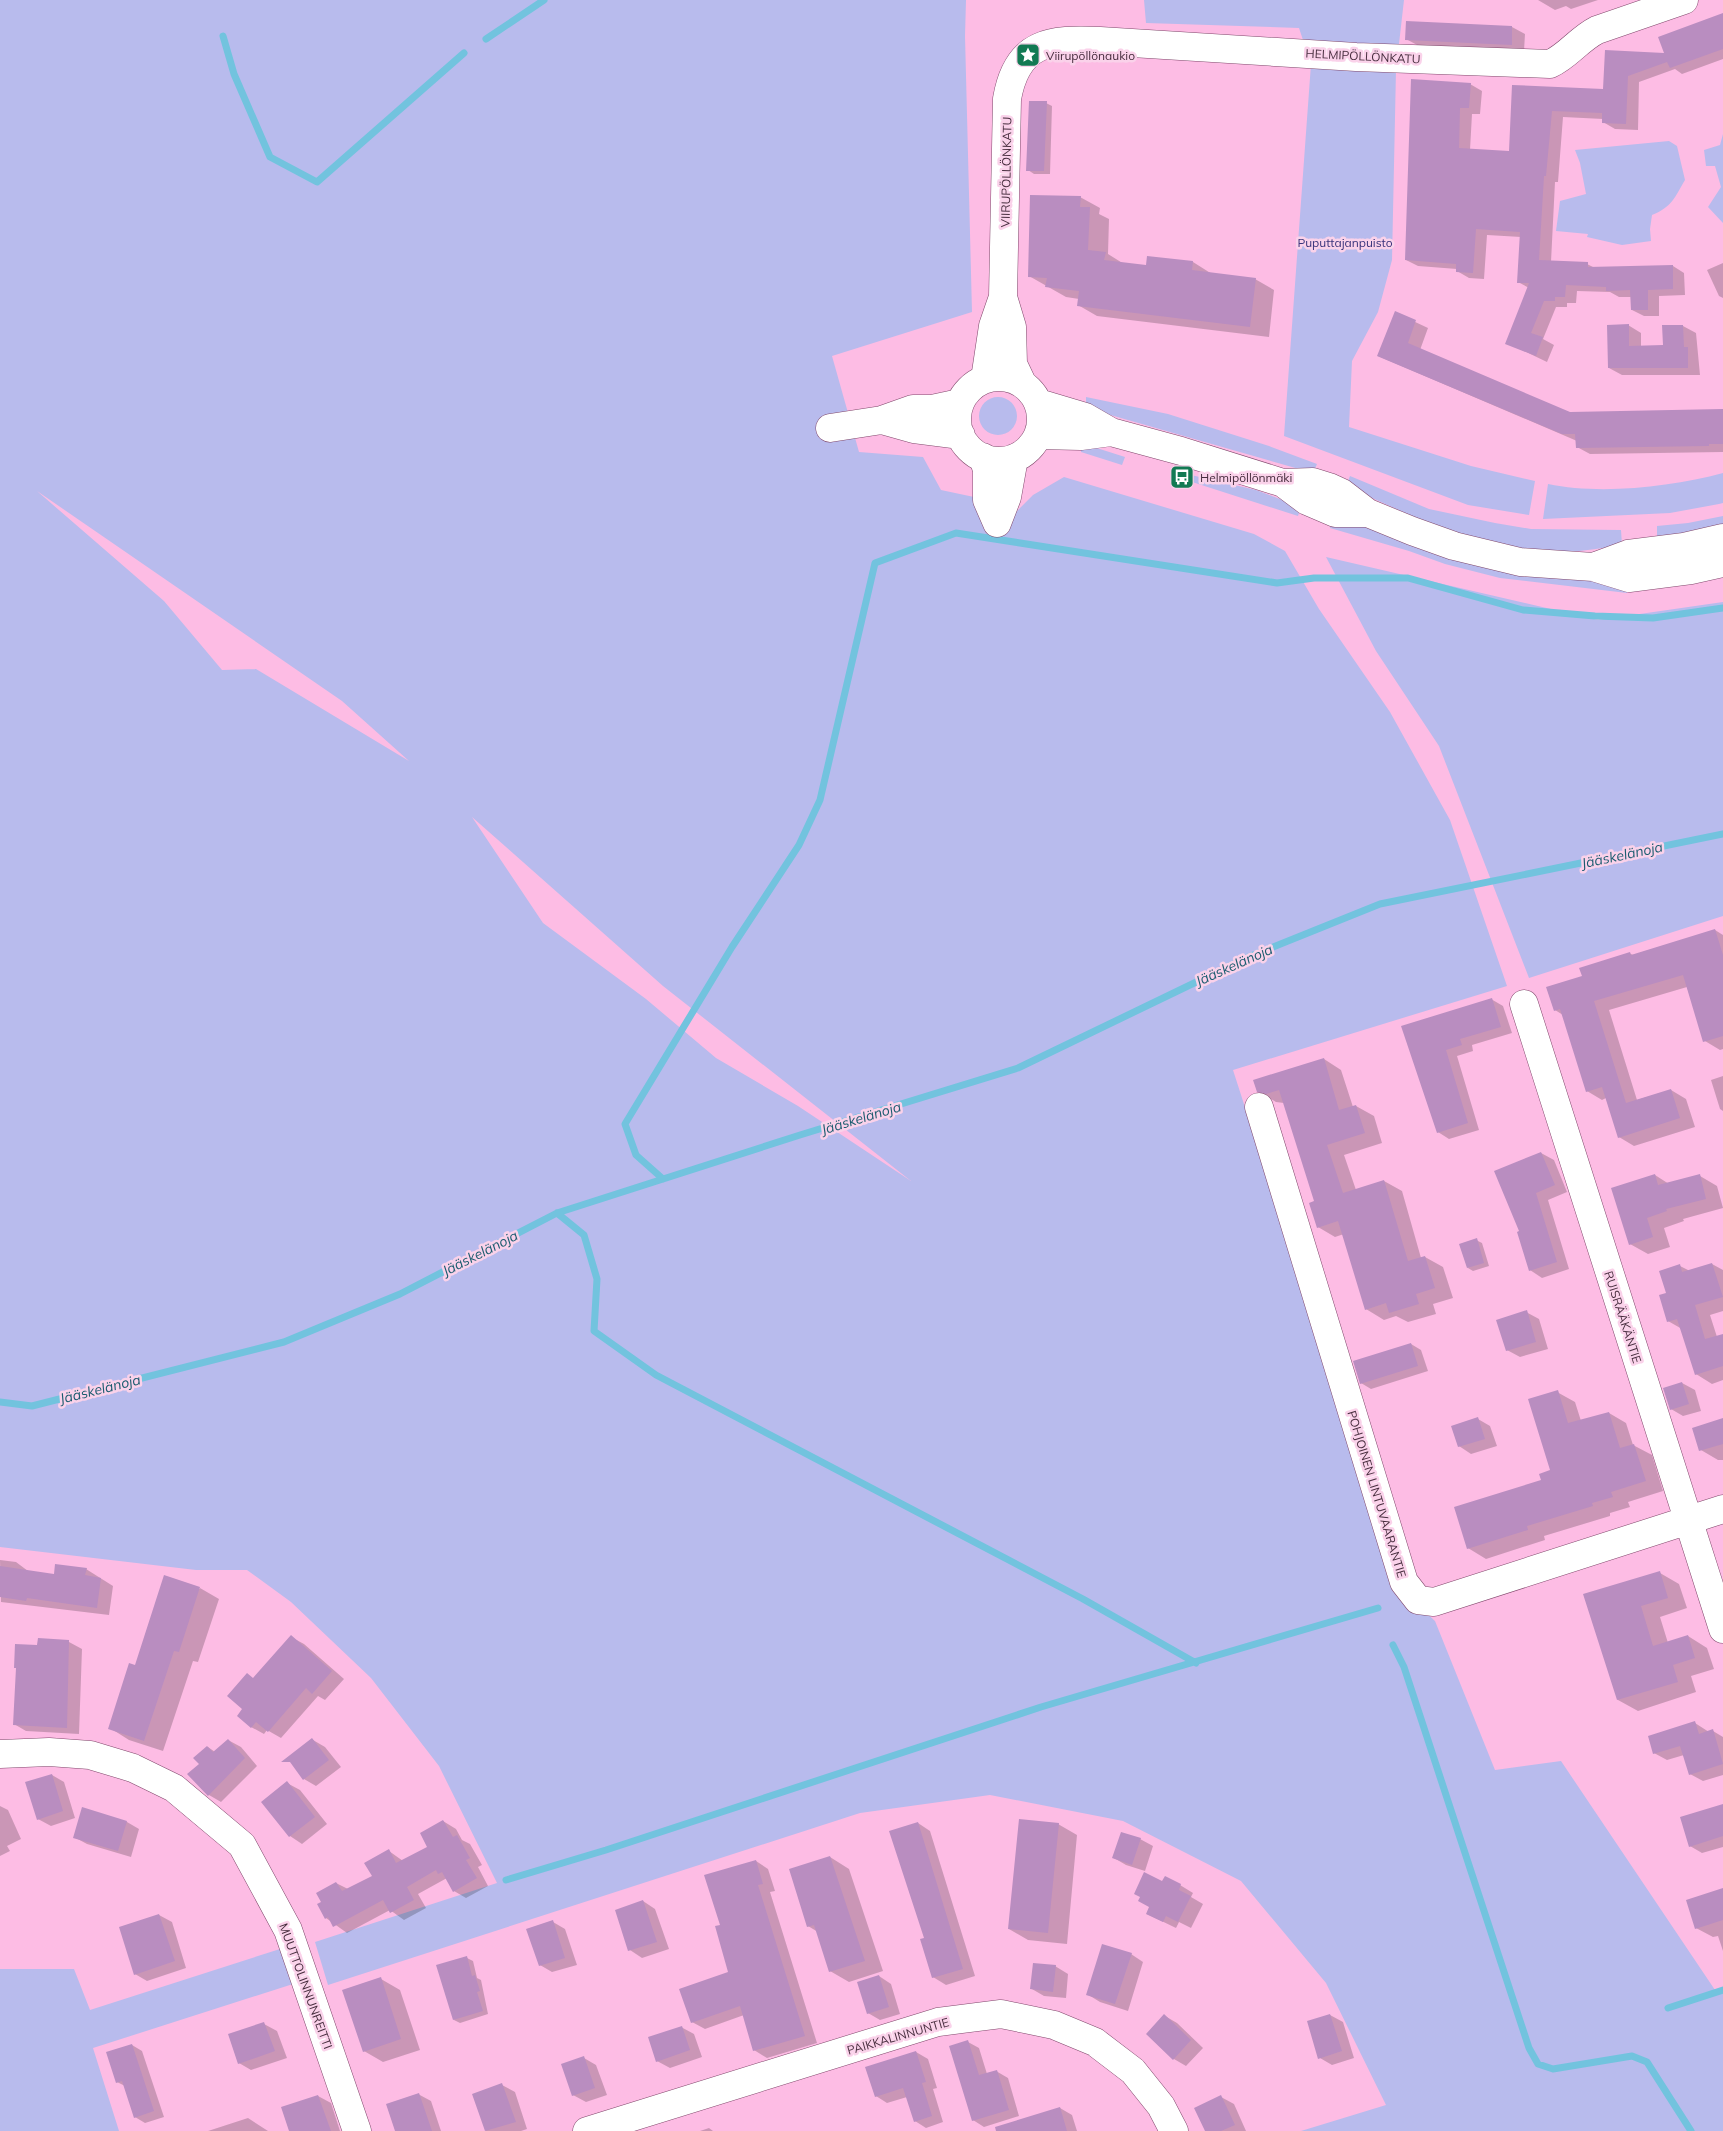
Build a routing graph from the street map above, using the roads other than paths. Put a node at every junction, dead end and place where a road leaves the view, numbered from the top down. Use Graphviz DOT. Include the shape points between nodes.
graph roads {
  1 [pos="1684,0"];
  2 [pos="1029,53"];
  3 [pos="1002,297"];
  4 [pos="985,379"];
  5 [pos="1030,393"];
  6 [pos="960,403"];
  7 [pos="882,420"];
  8 [pos="830,428"];
  9 [pos="1111,432"];
  10 [pos="961,435"];
  11 [pos="1038,436"];
  12 [pos="983,457"];
  13 [pos="1014,458"];
  14 [pos="1723,538"];
  15 [pos="1723,563"];
  16 [pos="1593,568"];
  17 [pos="1524,1004"];
  18 [pos="1259,1107"];
  19 [pos="1723,1509"];
  20 [pos="1687,1520"];
  21 [pos="1723,1629"];
  22 [pos="0,1754"];
  23 [pos="357,2131"];
  24 [pos="587,2131"];
  25 [pos="1174,2131"];
  1 -- 2 [label="street, HELMIPÖLLÖNKATU" via="1596,30 1562,59 1550,64 1356,57 1073,40 1044,44"];
  2 -- 3 [label="street, VIIRUPÖLLÖNKATU" via="1011,78 1007,99"];
  3 -- 4 [label="street, VIIRUPÖLLÖNKATU" via="993,326"];
  3 -- 5 [label="street, VIIRUPÖLLÖNKATU" via="1012,327 1013,364"];
  4 -- 5 [label="street" via="997,377"];
  4 -- 6 [label="street" via="974,385"];
  5 -- 9 [label="street"];
  5 -- 11 [label="street" via="1041,425"];
  6 -- 7 [label="street" via="913,409"];
  6 -- 10 [label="street" via="958,424"];
  7 -- 8 [label="street"];
  7 -- 10 [label="street" via="914,429"];
  9 -- 11 [label="street"];
  9 -- 16 [label="street" via="1283,483 1307,501 1335,513 1368,513 1445,543 1491,556 1520,562"];
  10 -- 12 [label="street" via="974,452"];
  11 -- 13 [label="street" via="1024,453"];
  12 -- 13 [label="street" via="993,460"];
  12 -- 13 [label="street" via="987,470 987,500 997,522 1007,497"];
  14 -- 16 [label="street" via="1628,554"];
  15 -- 16 [label="street" via="1629,578"];
  17 -- 20 [label="street, RUISRÄÄKÄNTIE"];
  18 -- 20 [label="street, POHJOINEN LINTUVAARANTIE" via="1404,1582 1418,1600 1434,1602"];
  19 -- 20 [label="street, POHJOINEN LINTUVAARANTIE"];
  20 -- 21 [label="street, RUISRÄÄKÄNTIE"];
  22 -- 23 [label="street, MUUTTOLINNUNREITTI" via="49,1752 90,1755 133,1768 174,1788 242,1845 288,1930"];
  24 -- 25 [label="street, PAIKKALINNUNTIE" via="938,2022 1001,2014 1054,2025 1094,2042 1133,2071 1161,2106"];
}
